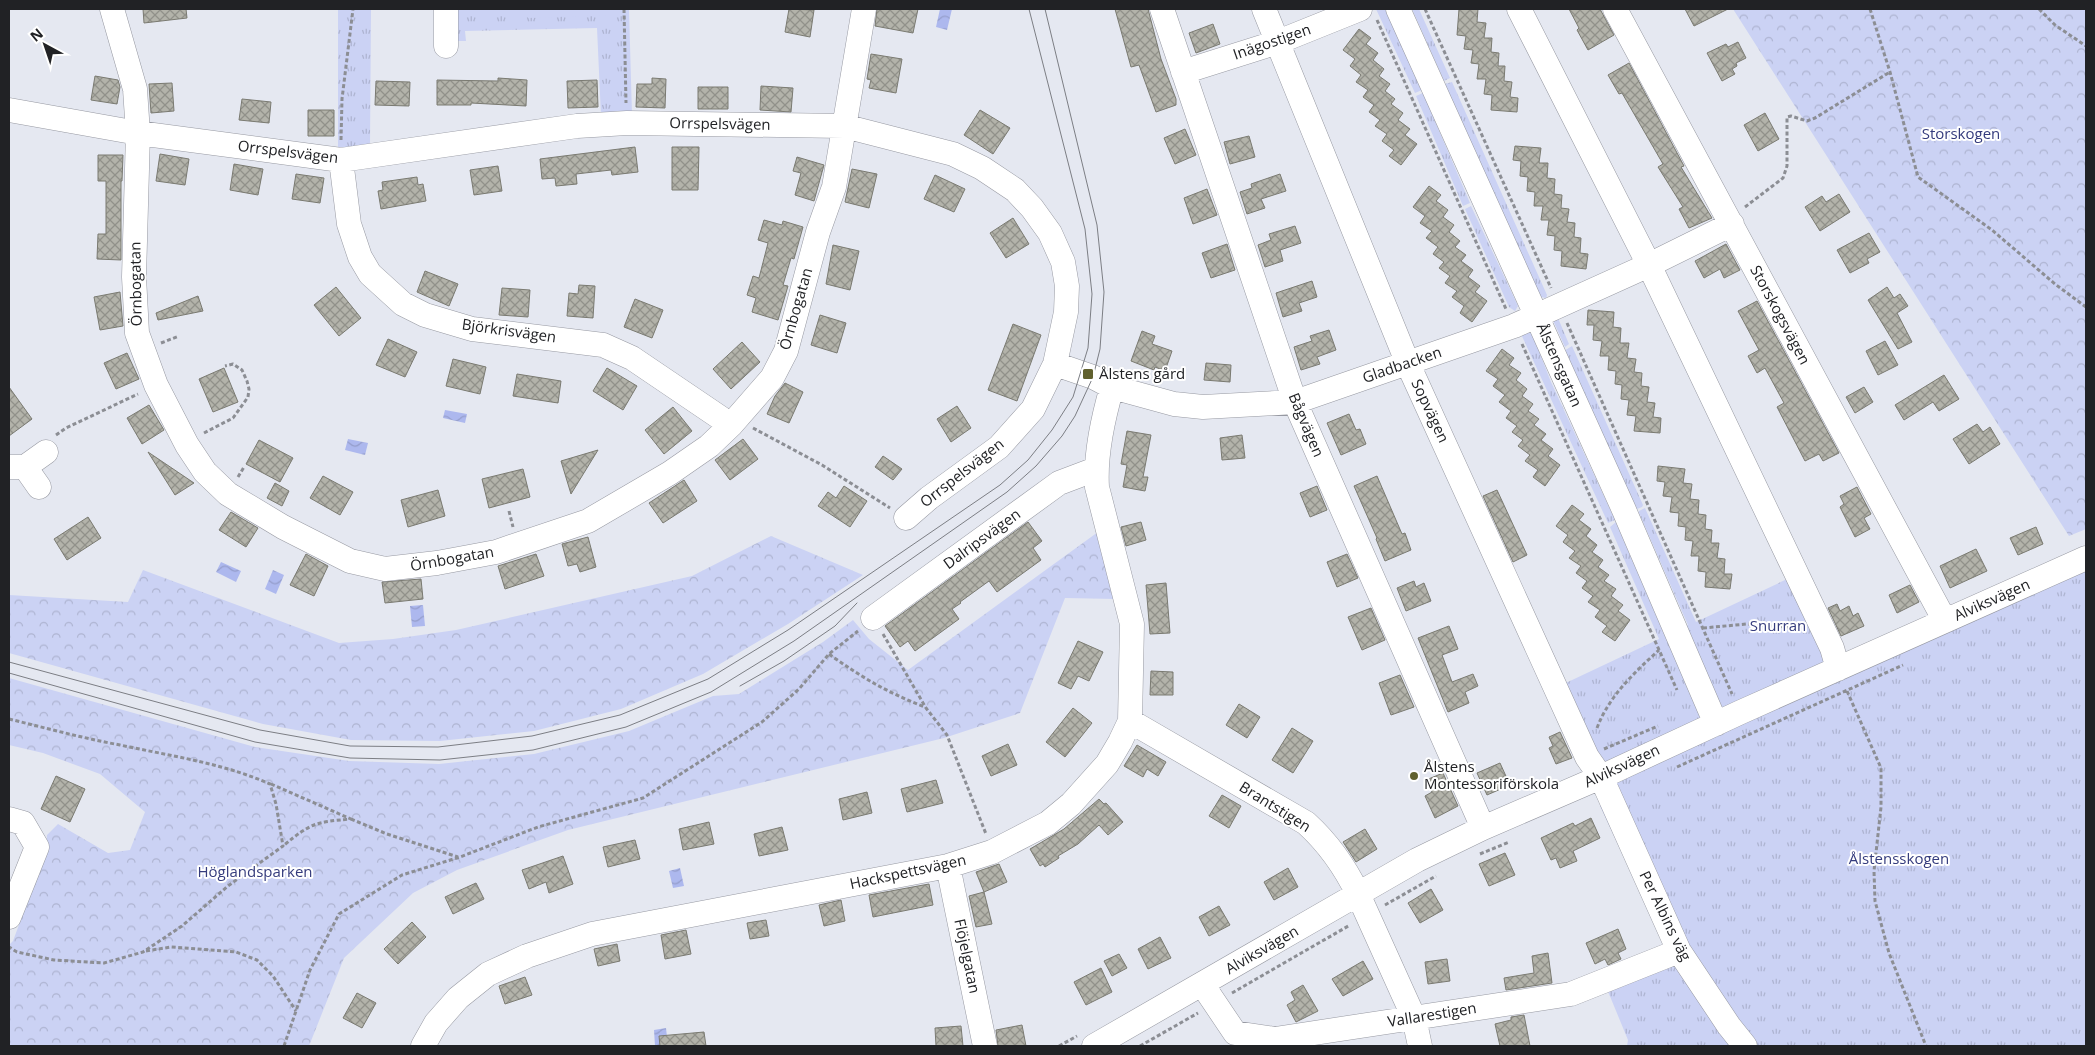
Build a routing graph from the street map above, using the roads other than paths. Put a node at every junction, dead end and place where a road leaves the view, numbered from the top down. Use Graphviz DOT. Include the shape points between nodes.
graph roads {
  1 [pos="112,9"];
  2 [pos="446,9"];
  3 [pos="864,9"];
  4 [pos="1162,9"];
  5 [pos="1264,9"];
  6 [pos="1398,9"];
  7 [pos="1519,9"];
  8 [pos="1614,9"];
  9 [pos="1368,13"];
  10 [pos="1278,42"];
  11 [pos="446,46"];
  12 [pos="1183,72"];
  13 [pos="9,110"];
  14 [pos="844,126"];
  15 [pos="138,133"];
  16 [pos="340,160"];
  17 [pos="1732,224"];
  18 [pos="1649,265"];
  19 [pos="1537,316"];
  20 [pos="1055,364"];
  21 [pos="1408,364"];
  22 [pos="1112,387"];
  23 [pos="1294,402"];
  24 [pos="731,425"];
  25 [pos="46,452"];
  26 [pos="17,467"];
  27 [pos="1096,468"];
  28 [pos="39,487"];
  29 [pos="906,518"];
  30 [pos="2086,558"];
  31 [pos="873,618"];
  32 [pos="1945,621"];
  33 [pos="1842,680"];
  34 [pos="1130,721"];
  35 [pos="1706,728"];
  36 [pos="1601,777"];
  37 [pos="9,820"];
  38 [pos="1483,828"];
  39 [pos="948,866"];
  40 [pos="1358,894"];
  41 [pos="9,917"];
  42 [pos="1679,951"];
  43 [pos="1202,984"];
  44 [pos="1414,1018"];
  45 [pos="423,1046"];
  46 [pos="985,1046"];
  47 [pos="1094,1046"];
  48 [pos="1420,1046"];
  49 [pos="1745,1046"];
  1 -- 15 [label="street, Örnbogatan" via="136,89"];
  2 -- 11 [label="street"];
  3 -- 14 [label="street, Örnbogatan"];
  4 -- 12 [label="street, Bågvägen"];
  5 -- 10 [label="street, Sopvägen"];
  6 -- 19 [label="street, Ålstensgatan"];
  7 -- 18 [label="street"];
  8 -- 17 [label="street, Storskogsvägen"];
  9 -- 10 [label="street, Inägostigen"];
  10 -- 12 [label="street, Inägostigen"];
  10 -- 21 [label="street, Sopvägen"];
  12 -- 23 [label="street, Bågvägen"];
  13 -- 15 [label="street, Orrspelsvägen"];
  14 -- 16 [label="street, Orrspelsvägen" via="577,126"];
  14 -- 20 [label="street, Orrspelsvägen" via="953,154 1001,180 1032,208 1050,233 1063,262 1066,278 1066,312"];
  14 -- 24 [label="street, Örnbogatan" via="834,187 818,232 786,351 772,378"];
  15 -- 16 [label="street, Orrspelsvägen"];
  15 -- 24 [label="street, Örnbogatan" via="136,316 138,333 156,385 205,472 239,502 350,561 385,569 437,564 496,552 588,521 670,473 709,446"];
  16 -- 24 [label="street, Björkrisvägen" via="349,224 360,257 370,274 404,304 425,316 472,329 603,345 632,358"];
  17 -- 18 [label="street, Gladbacken"];
  17 -- 32 [label="street, Storskogsvägen"];
  18 -- 19 [label="street, Gladbacken"];
  18 -- 33 [label="street" via="1825,633"];
  19 -- 21 [label="street, Gladbacken"];
  19 -- 35 [label="street, Ålstensgatan"];
  20 -- 22 [label="street, Gladbacken"];
  20 -- 29 [label="street, Orrspelsvägen" via="1033,409 999,447"];
  21 -- 23 [label="street, Gladbacken"];
  21 -- 36 [label="street, Sopvägen" via="1587,757"];
  22 -- 23 [label="street, Gladbacken" via="1174,404"];
  22 -- 27 [label="street, Hackspettsvägen"];
  23 -- 38 [label="street, Bågvägen"];
  25 -- 26 [label="street"];
  26 -- 28 [label="street"];
  27 -- 31 [label="street, Dalripsvägen" via="1059,483"];
  27 -- 34 [label="street, Hackspettsvägen" via="1097,487 1132,624"];
  30 -- 32 [label="street, Alviksvägen"];
  32 -- 33 [label="street, Alviksvägen"];
  33 -- 35 [label="street, Alviksvägen" via="1741,712"];
  34 -- 39 [label="street, Hackspettsvägen" via="1107,764 1071,804 1048,823 992,852"];
  34 -- 40 [label="street, Brantstigen" via="1306,823 1322,837"];
  35 -- 36 [label="street, Alviksvägen"];
  36 -- 38 [label="street, Alviksvägen"];
  36 -- 42 [label="street, Per Albins väg"];
  37 -- 41 [label="street" via="23,823 37,847"];
  38 -- 40 [label="street, Alviksvägen" via="1417,860"];
  39 -- 45 [label="street, Hackspettsvägen" via="592,934 527,956 488,974 458,998 436,1023"];
  39 -- 46 [label="street, Flöjelgatan"];
  40 -- 43 [label="street, Alviksvägen"];
  40 -- 44 [label="street, Brantstigen"];
  42 -- 44 [label="street, Vallarestigen" via="1571,994"];
  42 -- 49 [label="street, Per Albins väg"];
  43 -- 44 [label="street, Vallarestigen" via="1235,1033 1275,1039"];
  43 -- 47 [label="street, Alviksvägen"];
  44 -- 48 [label="street, Brantstigen"];
}
